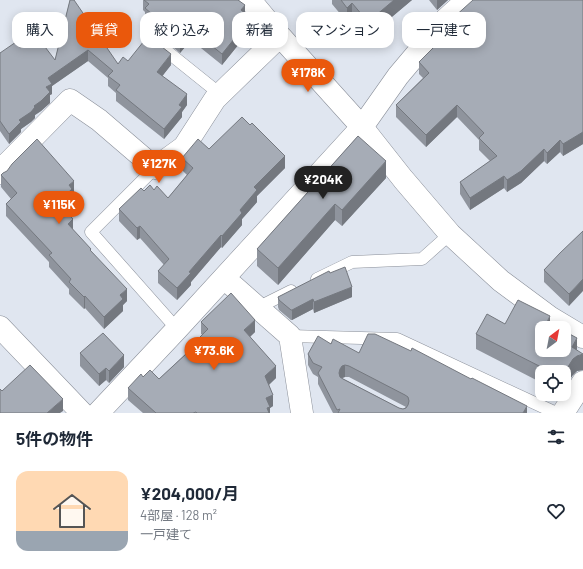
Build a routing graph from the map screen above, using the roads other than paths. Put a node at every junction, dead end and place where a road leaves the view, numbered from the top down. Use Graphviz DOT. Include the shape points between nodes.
graph roads {
  1 [pos="250,0"];
  2 [pos="467,0"];
  3 [pos="260,12"];
  4 [pos="288,45"];
  5 [pos="162,48"];
  6 [pos="268,48"];
  7 [pos="220,94"];
  8 [pos="362,127"];
  9 [pos="155,168"];
  10 [pos="1,169"];
  11 [pos="450,234"];
  12 [pos="224,278"];
  13 [pos="257,308"];
  14 [pos="0,327"];
  15 [pos="176,329"];
  16 [pos="290,336"];
  17 [pos="583,337"];
  18 [pos="583,382"];
  19 [pos="82,413"];
  20 [pos="98,413"];
  21 [pos="302,413"];
  22 [pos="556,413"];
  23 [pos="564,413"];
  1 -- 3 [label="street"];
  2 -- 8 [label="street" via="446,19 398,76"];
  4 -- 8 [label="street"];
  5 -- 7 [label="lane"];
  6 -- 7 [label="street"];
  7 -- 9 [label="street" via="184,147"];
  8 -- 11 [label="street"];
  8 -- 12 [label="street"];
  9 -- 10 [label="street" via="70,100"];
  9 -- 15 [label="lane" via="91,232"];
  11 -- 13 [label="lane" via="422,259 352,262"];
  11 -- 17 [label="street" via="501,281 551,318"];
  12 -- 13 [label="street"];
  12 -- 15 [label="street"];
  13 -- 16 [label="street"];
  14 -- 19 [label="street"];
  15 -- 20 [label="street"];
  16 -- 21 [label="street"];
  16 -- 22 [label="lane" via="397,339"];
  18 -- 23 [label="street"];
}
